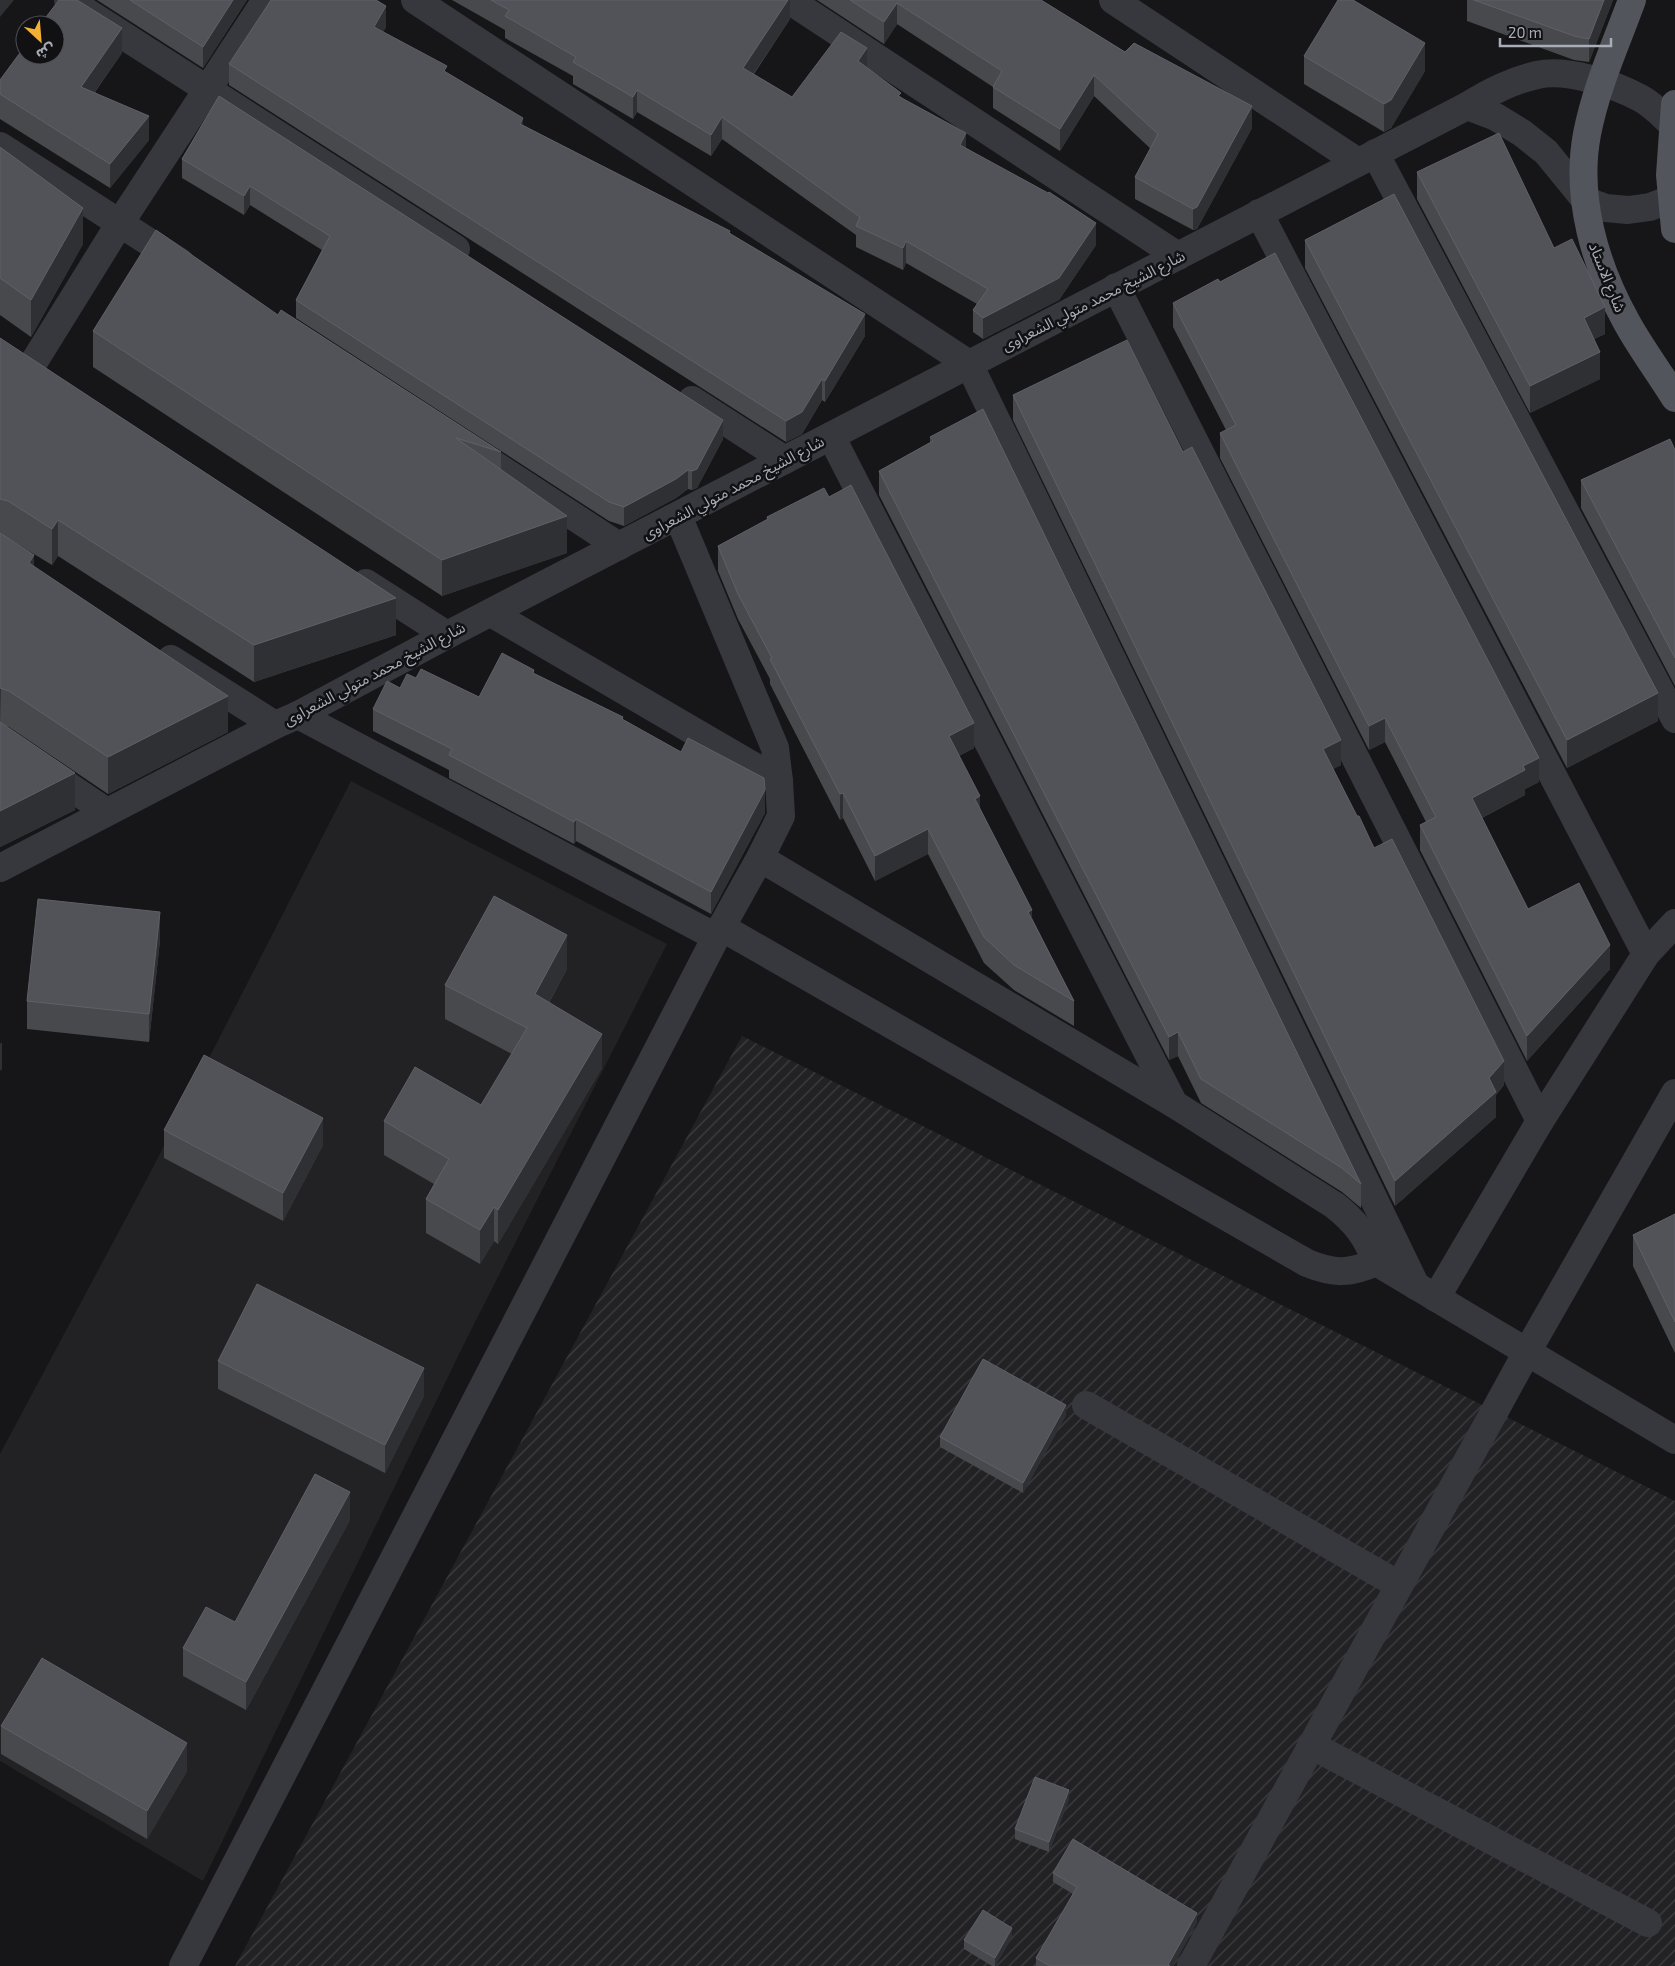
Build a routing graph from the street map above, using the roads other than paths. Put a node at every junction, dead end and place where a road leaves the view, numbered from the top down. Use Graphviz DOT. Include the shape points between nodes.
graph roads {
  1 [pos="68,0"];
  2 [pos="266,0"];
  3 [pos="416,0"];
  4 [pos="790,0"];
  5 [pos="1113,0"];
  6 [pos="1632,0"];
  7 [pos="1601,83"];
  8 [pos="209,90"];
  9 [pos="1467,106"];
  10 [pos="1673,133"];
  11 [pos="0,146"];
  12 [pos="1367,158"];
  13 [pos="1671,199"];
  14 [pos="1586,201"];
  15 [pos="1259,213"];
  16 [pos="120,223"];
  17 [pos="1675,229"];
  18 [pos="1178,256"];
  19 [pos="477,262"];
  20 [pos="203,277"];
  21 [pos="1116,287"];
  22 [pos="8,350"];
  23 [pos="969,364"];
  24 [pos="32,365"];
  25 [pos="57,381"];
  26 [pos="668,385"];
  27 [pos="1675,398"];
  28 [pos="831,436"];
  29 [pos="453,438"];
  30 [pos="785,460"];
  31 [pos="678,516"];
  32 [pos="619,546"];
  33 [pos="347,570"];
  34 [pos="491,613"];
  35 [pos="447,635"];
  36 [pos="150,646"];
  37 [pos="1675,719"];
  38 [pos="287,720"];
  39 [pos="0,740"];
  40 [pos="779,780"];
  41 [pos="107,812"];
  42 [pos="760,858"];
  43 [pos="0,868"];
  44 [pos="1675,924"];
  45 [pos="718,932"];
  46 [pos="1646,954"];
  47 [pos="1675,1093"];
  48 [pos="1174,1104"];
  49 [pos="1540,1121"];
  50 [pos="1376,1262"];
  51 [pos="1426,1292"];
  52 [pos="1527,1352"];
  53 [pos="1086,1405"];
  54 [pos="1675,1440"];
  55 [pos="1399,1585"];
  56 [pos="1311,1745"];
  57 [pos="1648,1923"];
  58 [pos="183,1966"];
  59 [pos="1191,1966"];
  1 -- 8 [label="street"];
  2 -- 8 [label="street"];
  3 -- 23 [label="street"];
  4 -- 18 [label="street"];
  5 -- 12 [label="street"];
  6 -- 7 [label="main road, شارع الاستاد"];
  7 -- 9 [label="street, شارع الشيخ محمد متولي الشعراوى" via="1569,74 1538,74 1501,86"];
  7 -- 10 [label="street, شارع الشيخ محمد متولي الشعراوى" via="1642,98"];
  7 -- 14 [label="main road, شارع الاستاد" via="1587,134"];
  8 -- 16 [label="street"];
  8 -- 19 [label="street"];
  9 -- 12 [label="street, شارع الشيخ محمد متولي الشعراوى"];
  9 -- 14 [label="street" via="1496,117 1546,152"];
  10 -- 13 [label="main road"];
  11 -- 16 [label="street"];
  12 -- 15 [label="street, شارع الشيخ محمد متولي الشعراوى"];
  12 -- 37 [label="street"];
  13 -- 14 [label="street" via="1650,207 1628,210 1606,208"];
  13 -- 17 [label="main road"];
  14 -- 27 [label="main road, شارع الاستاد" via="1596,257 1626,320"];
  15 -- 18 [label="street, شارع الشيخ محمد متولي الشعراوى"];
  15 -- 46 [label="street"];
  16 -- 20 [label="street"];
  16 -- 24 [label="street"];
  18 -- 21 [label="street, شارع الشيخ محمد متولي الشعراوى"];
  21 -- 23 [label="street, شارع الشيخ محمد متولي الشعراوى"];
  21 -- 49 [label="street"];
  22 -- 24 [label="street"];
  23 -- 28 [label="street, شارع الشيخ محمد متولي الشعراوى"];
  23 -- 51 [label="street"];
  24 -- 25 [label="street"];
  26 -- 30 [label="street"];
  28 -- 30 [label="street, شارع الشيخ محمد متولي الشعراوى"];
  28 -- 48 [label="street"];
  29 -- 32 [label="street"];
  30 -- 31 [label="street, شارع الشيخ محمد متولي الشعراوى"];
  31 -- 32 [label="street, شارع الشيخ محمد متولي الشعراوى"];
  31 -- 40 [label="street" via="775,748"];
  32 -- 34 [label="street, شارع الشيخ محمد متولي الشعراوى"];
  33 -- 35 [label="street"];
  34 -- 35 [label="street, شارع الشيخ محمد متولي الشعراوى"];
  34 -- 40 [label="street"];
  35 -- 38 [label="street, شارع الشيخ محمد متولي الشعراوى"];
  36 -- 38 [label="street"];
  38 -- 41 [label="street, شارع الشيخ محمد متولي الشعراوى"];
  38 -- 45 [label="street"];
  39 -- 41 [label="street"];
  40 -- 42 [label="street" via="781,816"];
  41 -- 43 [label="street, شارع الشيخ محمد متولي الشعراوى"];
  42 -- 45 [label="street"];
  42 -- 48 [label="street"];
  44 -- 46 [label="street"];
  45 -- 50 [label="street" via="1307,1263 1324,1270 1342,1272"];
  45 -- 58 [label="street"];
  46 -- 49 [label="street"];
  47 -- 52 [label="street"];
  48 -- 50 [label="street" via="1334,1205 1361,1230"];
  49 -- 51 [label="street"];
  50 -- 51 [label="street"];
  51 -- 52 [label="street"];
  52 -- 54 [label="street"];
  52 -- 55 [label="street"];
  53 -- 55 [label="street"];
  55 -- 56 [label="street"];
  56 -- 57 [label="street"];
  56 -- 59 [label="street"];
}
